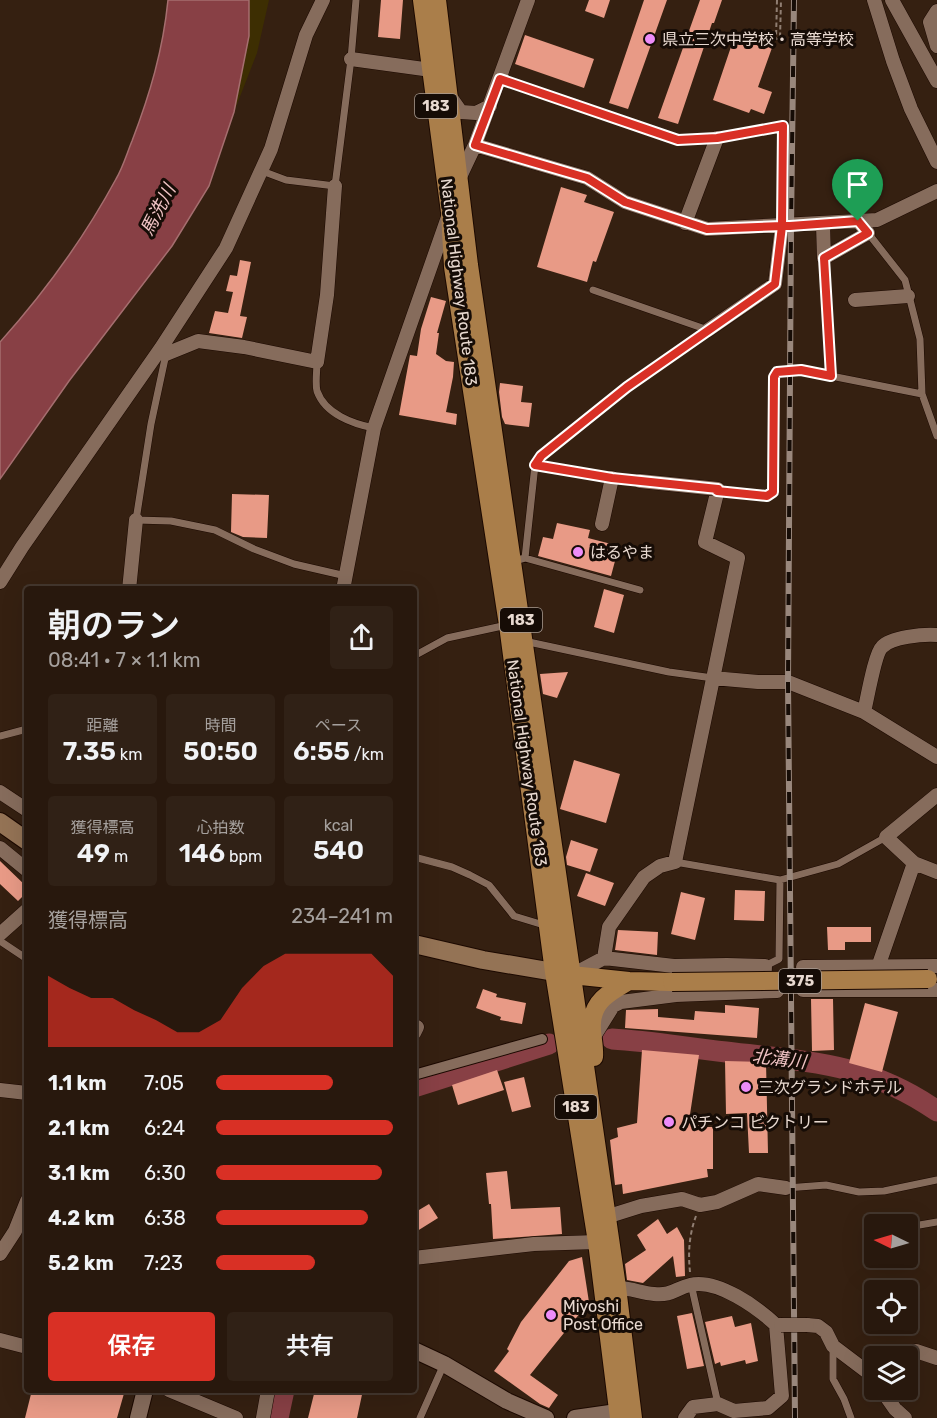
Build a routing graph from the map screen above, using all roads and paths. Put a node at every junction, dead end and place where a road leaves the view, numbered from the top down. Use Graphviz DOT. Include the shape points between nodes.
graph roads {
  1 [pos="323,0"];
  2 [pos="356,0"];
  3 [pos="422,0"];
  4 [pos="437,0"];
  5 [pos="528,0"];
  6 [pos="779,0"];
  7 [pos="874,0"];
  8 [pos="892,0"];
  9 [pos="937,11"];
  10 [pos="937,46"];
  11 [pos="351,59"];
  12 [pos="431,70"];
  13 [pos="500,79"];
  14 [pos="937,81"];
  15 [pos="448,93"];
  16 [pos="490,106"];
  17 [pos="717,138"];
  18 [pos="475,145"];
  19 [pos="937,162"];
  20 [pos="261,171"];
  21 [pos="458,182"];
  22 [pos="335,186"];
  23 [pos="937,191"];
  24 [pos="450,212"];
  25 [pos="858,221"];
  26 [pos="685,223"];
  27 [pos="823,224"];
  28 [pos="782,226"];
  29 [pos="868,233"];
  30 [pos="824,258"];
  31 [pos="428,273"];
  32 [pos="455,280"];
  33 [pos="592,290"];
  34 [pos="908,296"];
  35 [pos="855,300"];
  36 [pos="708,330"];
  37 [pos="163,351"];
  38 [pos="317,362"];
  39 [pos="831,376"];
  40 [pos="922,393"];
  41 [pos="374,428"];
  42 [pos="937,436"];
  43 [pos="535,465"];
  44 [pos="612,478"];
  45 [pos="640,481"];
  46 [pos="717,491"];
  47 [pos="136,520"];
  48 [pos="602,524"];
  49 [pos="519,560"];
  50 [pos="0,582"];
  51 [pos="345,583"];
  52 [pos="129,586"];
  53 [pos="640,590"];
  54 [pos="518,630"];
  55 [pos="937,635"];
  56 [pos="417,654"];
  57 [pos="713,678"];
  58 [pos="864,712"];
  59 [pos="24,730"];
  60 [pos="0,736"];
  61 [pos="937,757"];
  62 [pos="0,792"];
  63 [pos="937,795"];
  64 [pos="24,808"];
  65 [pos="0,822"];
  66 [pos="886,837"];
  67 [pos="24,839"];
  68 [pos="0,848"];
  69 [pos="417,857"];
  70 [pos="675,862"];
  71 [pos="914,864"];
  72 [pos="24,868"];
  73 [pos="937,872"];
  74 [pos="780,880"];
  75 [pos="24,913"];
  76 [pos="549,927"];
  77 [pos="0,934"];
  78 [pos="0,941"];
  79 [pos="417,945"];
  80 [pos="24,957"];
  81 [pos="604,958"];
  82 [pos="765,966"];
  83 [pos="803,967"];
  84 [pos="841,967"];
  85 [pos="878,967"];
  86 [pos="563,974"];
  87 [pos="935,979"];
  88 [pos="629,981"];
  89 [pos="803,990"];
  90 [pos="841,990"];
  91 [pos="593,1038"];
  92 [pos="542,1039"];
  93 [pos="417,1074"];
  94 [pos="0,1090"];
  95 [pos="24,1093"];
  96 [pos="589,1095"];
  97 [pos="937,1180"];
  98 [pos="786,1188"];
  99 [pos="700,1205"];
  100 [pos="24,1209"];
  101 [pos="606,1216"];
  102 [pos="937,1222"];
  103 [pos="918,1225"];
  104 [pos="597,1242"];
  105 [pos="0,1254"];
  106 [pos="417,1258"];
  107 [pos="691,1284"];
  108 [pos="610,1289"];
  109 [pos="778,1325"];
  110 [pos="0,1340"];
  111 [pos="24,1346"];
  112 [pos="833,1346"];
  113 [pos="417,1351"];
  114 [pos="918,1352"];
  115 [pos="937,1358"];
  116 [pos="444,1364"];
  117 [pos="864,1369"];
  118 [pos="144,1393"];
  119 [pos="176,1393"];
  120 [pos="267,1393"];
  121 [pos="889,1400"];
  122 [pos="718,1404"];
  123 [pos="625,1415"];
  124 [pos="138,1418"];
  125 [pos="236,1418"];
  126 [pos="263,1418"];
  127 [pos="420,1418"];
  128 [pos="546,1418"];
  129 [pos="575,1418"];
  130 [pos="685,1418"];
  131 [pos="851,1418"];
  132 [pos="905,1418"];
  1 -- 20 [label="street" via="306,34"];
  2 -- 11 [label="lane"];
  3 -- 12 [label="highway, National Highway Route 183 / 183"];
  4 -- 15 [label="highway, National Highway Route 183 / 183"];
  5 -- 13 [label="street"];
  6 -- 6 [label="path" via="776,39 780,39"];
  7 -- 19 [label="street" via="911,109"];
  8 -- 14 [label="street"];
  9 -- 10 [label="street" via="930,22"];
  11 -- 12 [label="street"];
  11 -- 22 [label="lane"];
  12 -- 24 [label="highway, National Highway Route 183 / 183"];
  13 -- 16 [label="street"];
  13 -- 17 [label="lane" via="678,140"];
  15 -- 16 [label="street" via="461,112 476,113"];
  15 -- 21 [label="highway, National Highway Route 183 / 183"];
  16 -- 18 [label="street"];
  17 -- 26 [label="street"];
  17 -- 28 [label="lane" via="783,126"];
  18 -- 21 [label="street"];
  18 -- 26 [label="street" via="587,178 625,202"];
  20 -- 22 [label="lane" via="286,180"];
  20 -- 37 [label="street" via="226,248"];
  21 -- 24 [label="street"];
  21 -- 49 [label="highway, National Highway Route 183 / 183"];
  22 -- 38 [label="street" via="327,295"];
  23 -- 25 [label="street" via="877,220"];
  24 -- 31 [label="street"];
  24 -- 32 [label="highway, National Highway Route 183 / 183"];
  25 -- 27 [label="street"];
  25 -- 29 [label="street"];
  26 -- 28 [label="street" via="707,229"];
  27 -- 28 [label="street"];
  27 -- 30 [label="street"];
  28 -- 36 [label="street" via="775,284"];
  29 -- 30 [label="street"];
  29 -- 34 [label="lane" via="905,280"];
  30 -- 39 [label="lane"];
  31 -- 32 [label="street" via="442,272"];
  31 -- 41 [label="street"];
  32 -- 54 [label="highway, National Highway Route 183 / 183"];
  33 -- 36 [label="lane"];
  34 -- 35 [label="street"];
  34 -- 40 [label="lane" via="920,339"];
  36 -- 43 [label="lane" via="627,387"];
  37 -- 38 [label="street" via="198,341 244,346"];
  37 -- 47 [label="lane"];
  37 -- 50 [label="street"];
  38 -- 41 [label="lane" via="317,390 322,400 354,424"];
  39 -- 40 [label="lane"];
  39 -- 46 [label="lane" via="801,370 777,372 773,492 767,496"];
  40 -- 42 [label="lane"];
  41 -- 51 [label="street"];
  43 -- 44 [label="path"];
  43 -- 49 [label="lane"];
  44 -- 45 [label="lane"];
  44 -- 48 [label="street"];
  45 -- 46 [label="street"];
  46 -- 57 [label="street" via="705,542 738,558"];
  47 -- 51 [label="lane" via="171,521 215,530"];
  47 -- 52 [label="street"];
  49 -- 53 [label="lane"];
  49 -- 54 [label="highway, National Highway Route 183 / 183"];
  54 -- 56 [label="lane" via="447,638"];
  54 -- 57 [label="lane" via="669,672"];
  54 -- 76 [label="highway, National Highway Route 183 / 183"];
  54 -- 86 [label="highway, National Highway Route 183 / 183"];
  55 -- 58 [label="street" via="888,642 879,649"];
  57 -- 58 [label="street" via="788,682"];
  57 -- 70 [label="street"];
  58 -- 61 [label="street"];
  59 -- 60 [label="lane"];
  62 -- 64 [label="street"];
  63 -- 66 [label="street"];
  65 -- 67 [label="main road"];
  66 -- 71 [label="street"];
  66 -- 74 [label="lane" via="838,864"];
  68 -- 72 [label="street"];
  69 -- 76 [label="lane" via="452,867 489,885 514,916"];
  70 -- 74 [label="lane"];
  70 -- 81 [label="street" via="660,866 644,878 609,927"];
  71 -- 73 [label="street"];
  71 -- 85 [label="street"];
  74 -- 82 [label="lane" via="779,959"];
  75 -- 77 [label="street"];
  76 -- 86 [label="highway, National Highway Route 183 / 183"];
  78 -- 80 [label="lane"];
  79 -- 86 [label="main road"];
  81 -- 82 [label="street" via="674,966"];
  81 -- 86 [label="street"];
  82 -- 91 [label="street" via="771,991 621,1002 613,1006"];
  83 -- 84 [label="street"];
  84 -- 85 [label="street"];
  84 -- 90 [label="lane"];
  85 -- 87 [label="street"];
  86 -- 88 [label="highway, 375"];
  86 -- 96 [label="highway, National Highway Route 183 / 183"];
  86 -- 104 [label="highway, National Highway Route 183 / 183"];
  87 -- 88 [label="highway, 375, bridge"];
  87 -- 90 [label="street"];
  88 -- 91 [label="highway" via="602,998 595,1008 591,1022"];
  89 -- 90 [label="street"];
  91 -- 96 [label="highway" via="595,1054"];
  92 -- 93 [label="street"];
  94 -- 95 [label="street"];
  96 -- 101 [label="highway, National Highway Route 183 / 183"];
  97 -- 98 [label="lane" via="884,1191 859,1192 826,1185"];
  98 -- 99 [label="street" via="758,1184"];
  99 -- 101 [label="street" via="682,1199"];
  99 -- 107 [label="path" via="688,1254"];
  100 -- 105 [label="street"];
  101 -- 108 [label="highway, National Highway Route 183 / 183"];
  102 -- 103 [label="lane"];
  104 -- 106 [label="street" via="534,1244"];
  104 -- 108 [label="highway, National Highway Route 183 / 183"];
  107 -- 108 [label="street" via="675,1292 656,1294"];
  107 -- 109 [label="street" via="711,1286 740,1297"];
  107 -- 122 [label="lane"];
  108 -- 123 [label="highway, National Highway Route 183 / 183"];
  109 -- 112 [label="street, bridge" via="818,1326"];
  109 -- 122 [label="street" via="782,1396 768,1408 734,1411"];
  110 -- 111 [label="street"];
  112 -- 117 [label="street"];
  112 -- 131 [label="lane" via="833,1379"];
  113 -- 116 [label="street"];
  114 -- 115 [label="street"];
  116 -- 127 [label="lane"];
  116 -- 128 [label="street" via="507,1401"];
  118 -- 124 [label="street"];
  119 -- 125 [label="street"];
  120 -- 126 [label="street"];
  121 -- 132 [label="street"];
  122 -- 130 [label="street" via="693,1407"];
  123 -- 129 [label="street"];
}
